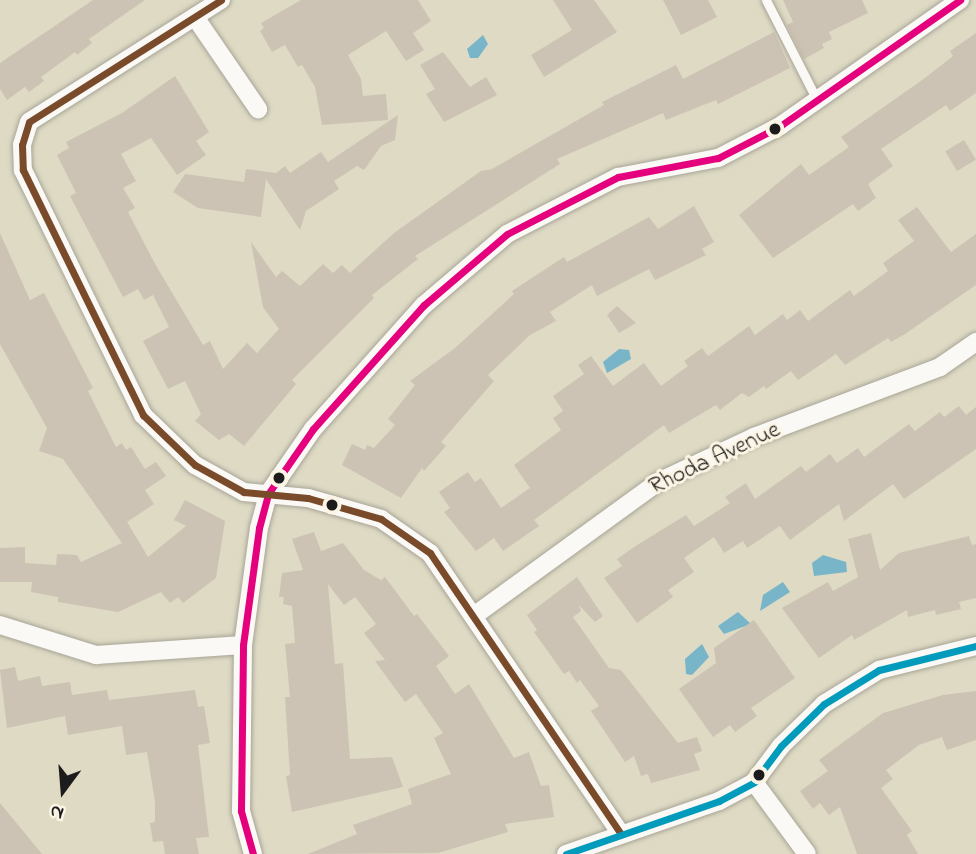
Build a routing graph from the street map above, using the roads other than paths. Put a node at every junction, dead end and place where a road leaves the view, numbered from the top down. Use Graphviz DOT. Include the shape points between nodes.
graph roads {
  1 [pos="221,0"];
  2 [pos="766,0"];
  3 [pos="960,0"];
  4 [pos="195,17"];
  5 [pos="817,100"];
  6 [pos="258,109"];
  7 [pos="976,342"];
  8 [pos="268,494"];
  9 [pos="475,615"];
  10 [pos="0,625"];
  11 [pos="243,645"];
  12 [pos="976,646"];
  13 [pos="754,782"];
  14 [pos="621,834"];
  15 [pos="253,854"];
  16 [pos="566,854"];
  17 [pos="807,854"];
  1 -- 4 [label="street"];
  2 -- 5 [label="lane"];
  3 -- 5 [label="street"];
  4 -- 6 [label="street"];
  4 -- 8 [label="street" via="29,122 22,145 23,170 143,415 195,465 244,492"];
  5 -- 8 [label="street" via="780,127 718,158 618,177 507,234 424,305 313,429"];
  7 -- 9 [label="street, Rhoda Avenue" via="940,367 754,437 658,482"];
  8 -- 9 [label="street" via="308,498 381,519 430,553"];
  8 -- 11 [label="street"];
  9 -- 14 [label="street"];
  10 -- 11 [label="street" via="96,655"];
  11 -- 15 [label="street" via="241,811"];
  12 -- 13 [label="street" via="879,670 824,704 781,746"];
  13 -- 14 [label="street" via="719,801"];
  13 -- 17 [label="street"];
  14 -- 16 [label="street"];
}
